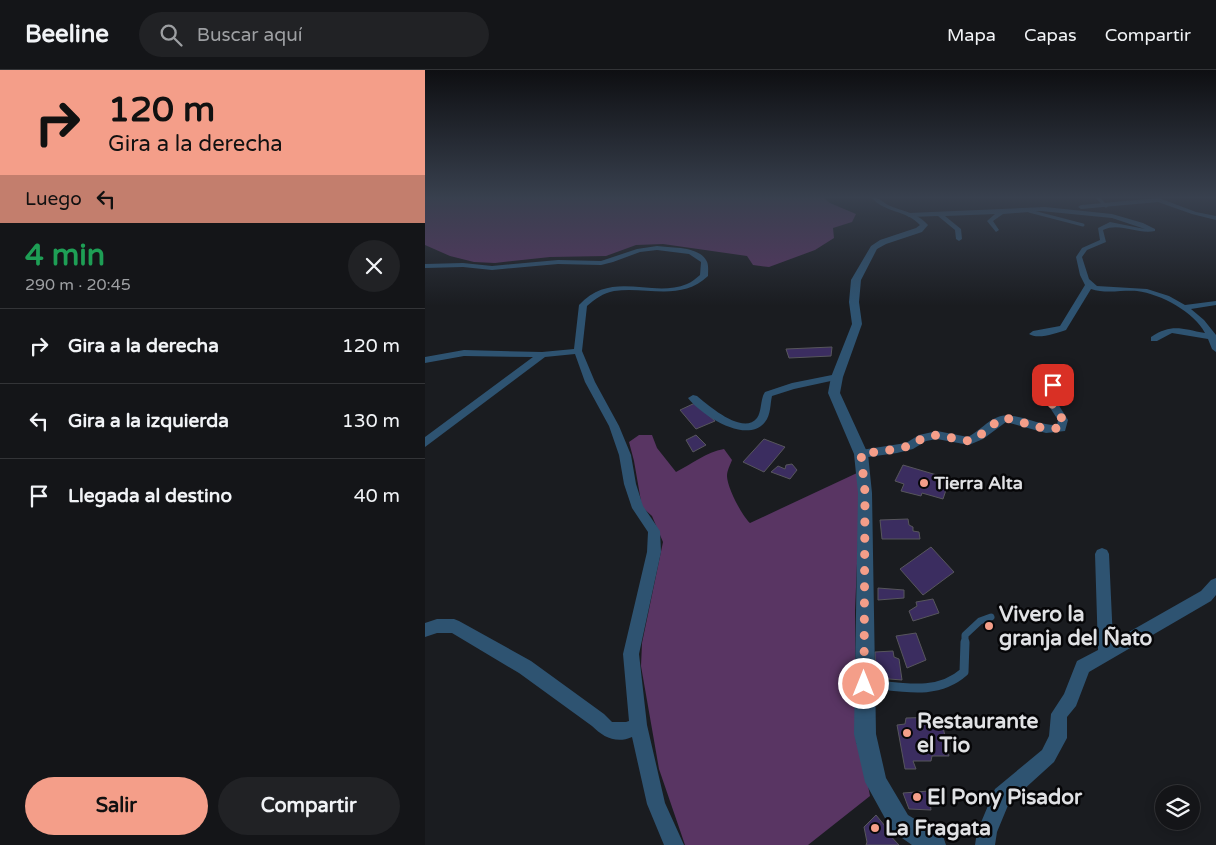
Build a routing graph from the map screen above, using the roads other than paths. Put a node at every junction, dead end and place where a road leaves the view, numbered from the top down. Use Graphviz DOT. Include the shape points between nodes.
graph roads {
  1 [pos="908,233"];
  2 [pos="958,233"];
  3 [pos="1101,233"];
  4 [pos="959,239"];
  5 [pos="425,266"];
  6 [pos="1089,285"];
  7 [pos="1216,303"];
  8 [pos="1183,308"];
  9 [pos="1033,334"];
  10 [pos="1213,337"];
  11 [pos="1154,339"];
  12 [pos="1216,350"];
  13 [pos="578,351"];
  14 [pos="541,355"];
  15 [pos="425,360"];
  16 [pos="837,377"];
  17 [pos="1069,378"];
  18 [pos="693,398"];
  19 [pos="425,443"];
  20 [pos="861,454"];
  21 [pos="1102,554"];
  22 [pos="1216,585"];
  23 [pos="991,617"];
  24 [pos="425,630"];
  25 [pos="1106,652"];
  26 [pos="864,684"];
  27 [pos="637,725"];
  28 [pos="674,845"];
  29 [pos="934,845"];
  30 [pos="985,845"];
  1 -- 16 [label="street" via="875,248 856,280 857,324"];
  2 -- 4 [label="street"];
  3 -- 6 [label="street" via="1104,241 1084,249 1079,257"];
  5 -- 13 [label="street" via="463,264 492,268 563,261 601,263 639,250 657,248 691,252 704,262 704,276 678,290 619,287 594,294 583,305"];
  6 -- 8 [label="street" via="1101,289 1149,292"];
  6 -- 9 [label="street" via="1063,328"];
  7 -- 8 [label="street"];
  8 -- 10 [label="street" via="1200,320"];
  10 -- 11 [label="street" via="1166,330"];
  10 -- 12 [label="street"];
  13 -- 14 [label="street"];
  13 -- 27 [label="street" via="590,382 614,426 638,508 654,531 654,552 631,654"];
  14 -- 15 [label="street" via="464,353"];
  14 -- 19 [label="street"];
  16 -- 18 [label="street" via="768,394 765,413 753,426 740,427 721,419"];
  16 -- 20 [label="street" via="834,393"];
  17 -- 20 [label="street" via="1053,385 1049,391 1049,398 1063,420 1061,428 1046,429 1006,418 969,441 937,435 897,449"];
  20 -- 26 [label="street" via="865,492"];
  21 -- 25 [label="street"];
  22 -- 25 [label="street" via="1205,596"];
  23 -- 26 [label="lane" via="980,621 965,635 965,672 958,679 923,688"];
  24 -- 27 [label="street" via="454,626 525,667 608,730 627,731"];
  25 -- 30 [label="street" via="1083,667 1070,700 1059,714 1058,738 1048,756 1002,796"];
  26 -- 29 [label="street" via="865,734 876,782 900,823"];
  27 -- 28 [label="street" via="656,804"];
}
